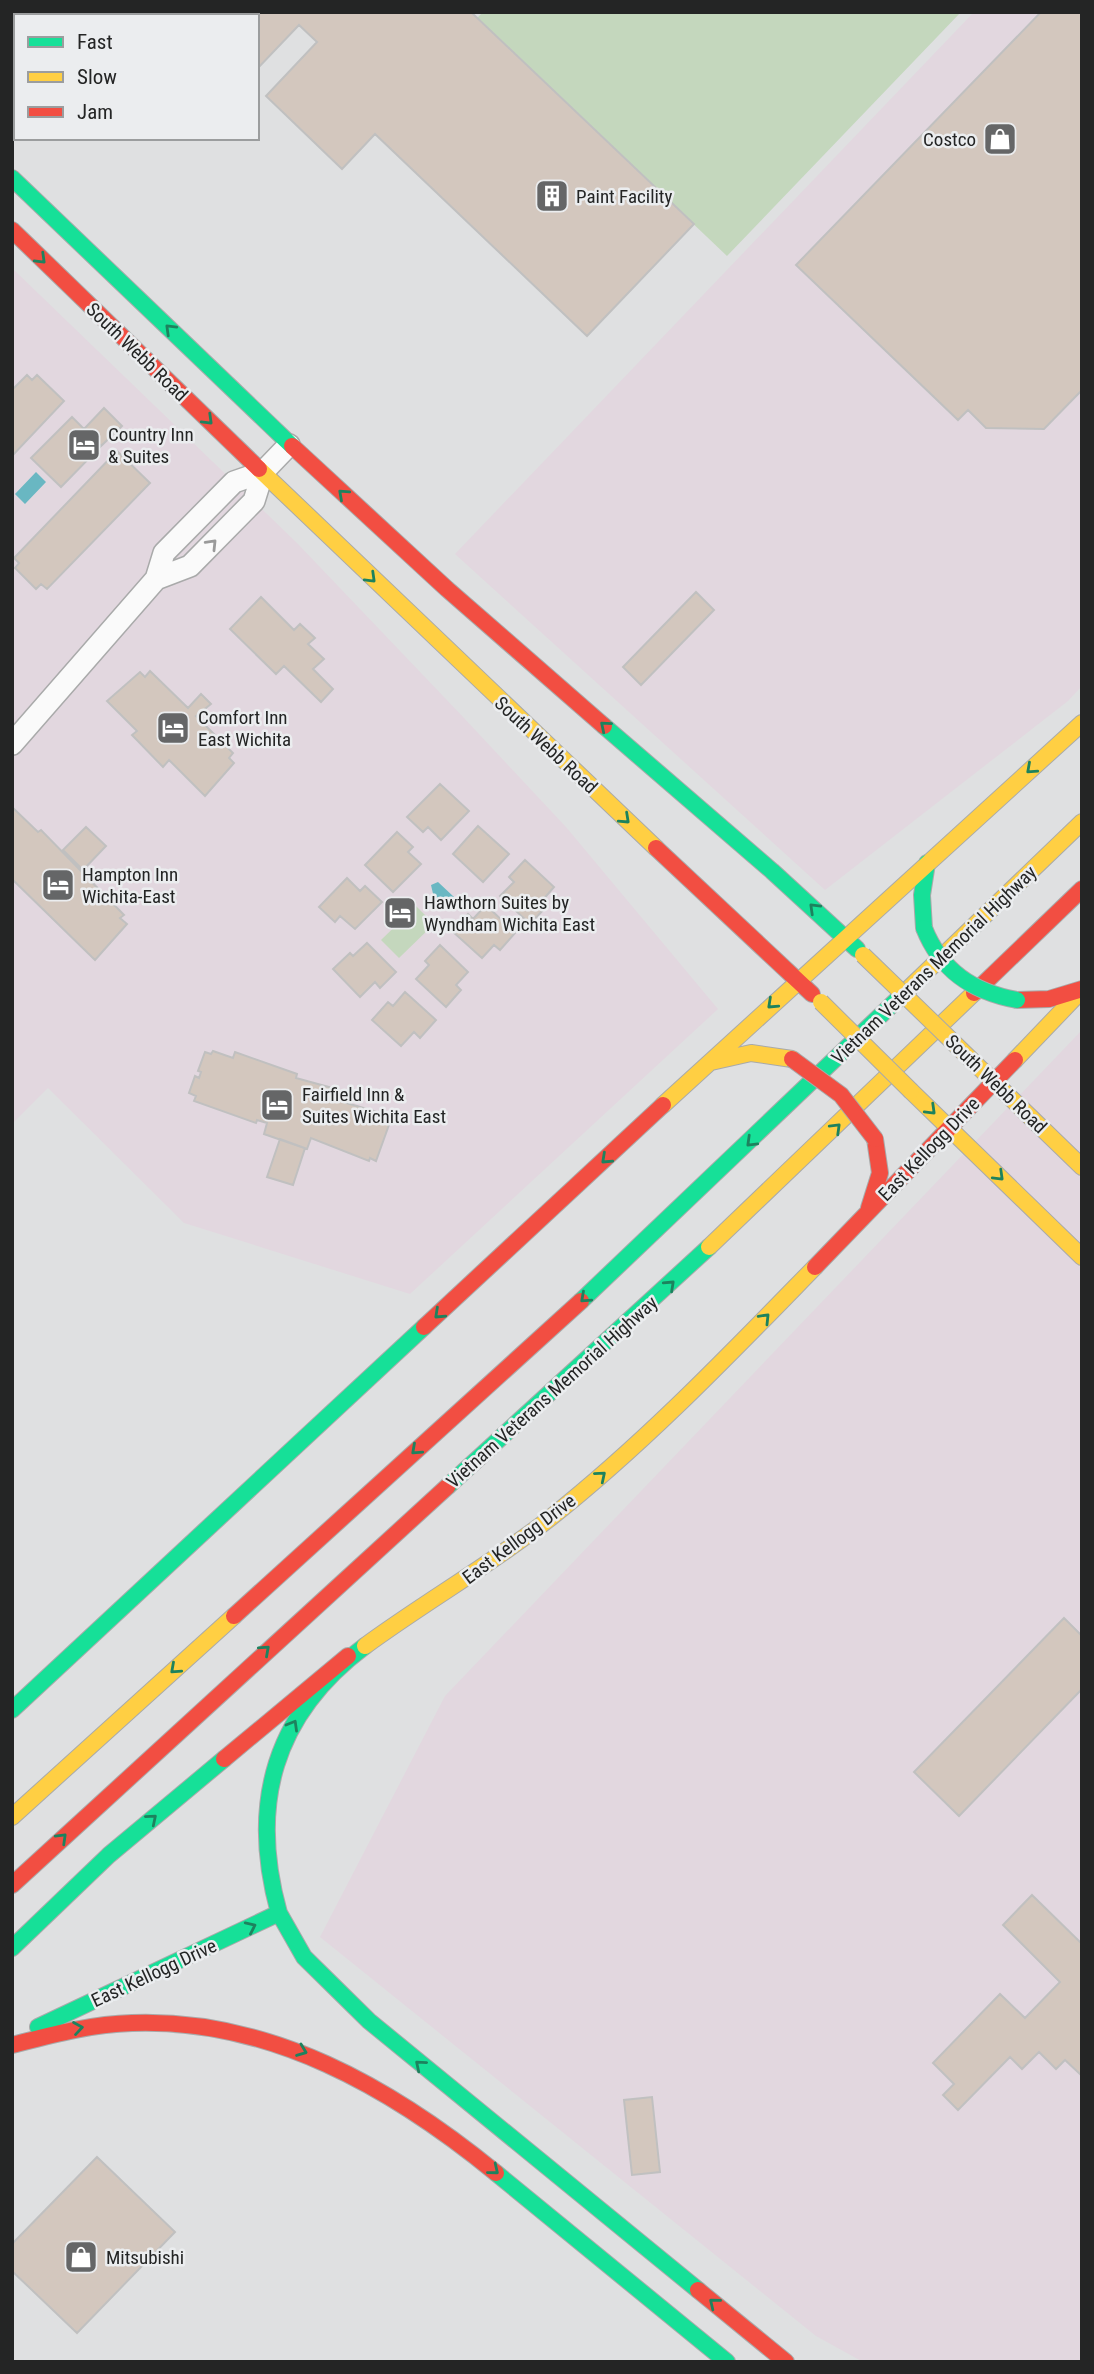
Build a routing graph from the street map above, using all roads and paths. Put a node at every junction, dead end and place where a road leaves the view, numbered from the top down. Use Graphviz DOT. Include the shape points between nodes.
graph roads {
  1 [pos="12,177"];
  2 [pos="12,230"];
  3 [pos="289,445"];
  4 [pos="263,472"];
  5 [pos="1082,723"];
  6 [pos="12,744"];
  7 [pos="1082,822"];
  8 [pos="928,863"];
  9 [pos="1082,889"];
  10 [pos="844,937"];
  11 [pos="798,981"];
  12 [pos="1082,989"];
  13 [pos="708,1063"];
  14 [pos="994,1082"];
  15 [pos="950,1129"];
  16 [pos="1082,1167"];
  17 [pos="866,1214"];
  18 [pos="1082,1257"];
  19 [pos="348,1656"];
  20 [pos="12,1710"];
  21 [pos="12,1817"];
  22 [pos="12,1885"];
  23 [pos="279,1913"];
  24 [pos="12,1948"];
  25 [pos="12,2040"];
  26 [pos="12,2045"];
  27 [pos="684,2326"];
  28 [pos="751,2333"];
  29 [pos="727,2362"];
  30 [pos="734,2362"];
  31 [pos="786,2362"];
  32 [pos="807,2362"];
  3 -- 1 [label="main road, South Webb Road, one-way"];
  2 -- 4 [label="main road, South Webb Road, one-way"];
  3 -- 4 [label="street"];
  10 -- 3 [label="main road, South Webb Road, one-way"];
  4 -- 6 [label="street" via="254,501 190,566 156,579"];
  4 -- 11 [label="main road, South Webb Road, one-way" via="467,671"];
  5 -- 8 [label="main road, one-way"];
  7 -- 21 [label="main road, Vietnam Veterans Memorial Highway, one-way" via="619,1268"];
  8 -- 10 [label="main road"];
  8 -- 12 [label="main road, bridge" via="922,895 930,947 971,987 1017,1000 1049,999"];
  22 -- 9 [label="main road, Vietnam Veterans Memorial Highway, one-way" via="666,1289"];
  10 -- 11 [label="main road"];
  10 -- 14 [label="main road, South Webb Road, bridge"];
  11 -- 13 [label="main road, one-way"];
  11 -- 15 [label="main road, South Webb Road, one-way, bridge"];
  12 -- 14 [label="main road, East Kellogg Drive"];
  13 -- 17 [label="main road, bridge" via="750,1052 772,1052 792,1059 841,1095 876,1139 880,1173"];
  13 -- 20 [label="main road, one-way"];
  14 -- 15 [label="main road, East Kellogg Drive"];
  14 -- 16 [label="main road, South Webb Road"];
  15 -- 17 [label="main road, East Kellogg Drive"];
  15 -- 18 [label="main road, South Webb Road, one-way"];
  19 -- 17 [label="main road, East Kellogg Drive, one-way" via="509,1550 609,1469 693,1392"];
  23 -- 19 [label="main road, East Kellogg Drive, one-way" via="263,1841 272,1771 304,1706"];
  24 -- 19 [label="main road, one-way" via="109,1855"];
  25 -- 23 [label="main road, East Kellogg Drive, one-way"];
  28 -- 23 [label="main road, one-way" via="369,2021 304,1957"];
  26 -- 27 [label="main road, one-way" via="100,2024 171,2022 248,2034 324,2060 441,2128"];
  27 -- 29 [label="main road"];
  27 -- 30 [label="main road"];
  28 -- 31 [label="main road"];
  28 -- 32 [label="main road"];
}
